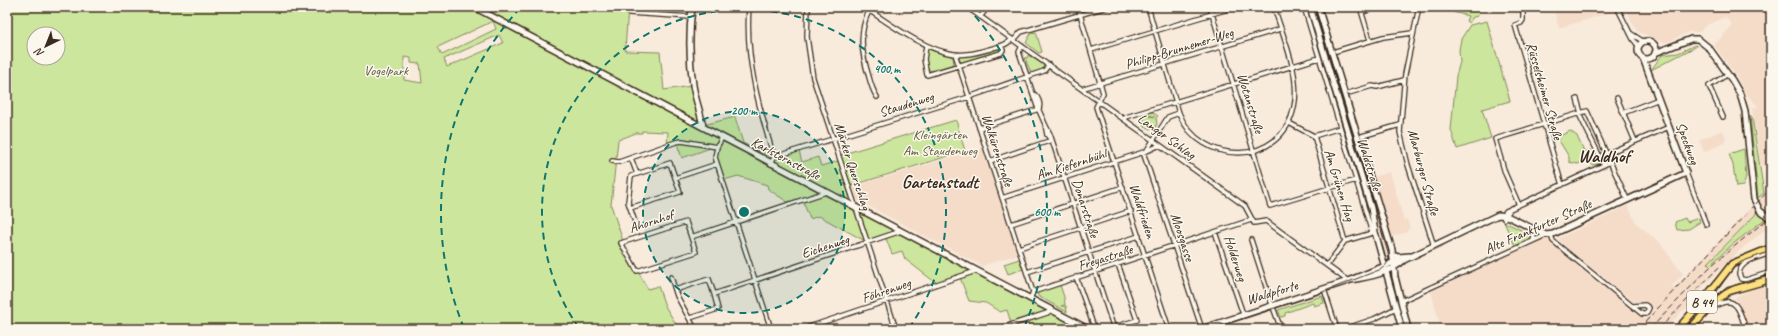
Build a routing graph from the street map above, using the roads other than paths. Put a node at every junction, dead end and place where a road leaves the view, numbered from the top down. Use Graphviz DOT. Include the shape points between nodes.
graph roads {
  1 [pos="474,7"];
  2 [pos="630,7"];
  3 [pos="692,7"];
  4 [pos="749,7"];
  5 [pos="808,7"];
  6 [pos="864,7"];
  7 [pos="967,7"];
  8 [pos="988,7"];
  9 [pos="1078,7"];
  10 [pos="1106,7"];
  11 [pos="1148,7"];
  12 [pos="1210,7"];
  13 [pos="1235,7"];
  14 [pos="1274,7"];
  15 [pos="1304,7"];
  16 [pos="1310,7"];
  17 [pos="1318,7"];
  18 [pos="1360,7"];
  19 [pos="1379,7"];
  20 [pos="1391,7"];
  21 [pos="1395,7"];
  22 [pos="1419,7"];
  23 [pos="1523,7"];
  24 [pos="1617,7"];
  25 [pos="870,11"];
  26 [pos="1362,12"];
  27 [pos="1212,14"];
  28 [pos="1080,15"];
  29 [pos="691,17"];
  30 [pos="980,17"];
  31 [pos="1280,29"];
  32 [pos="1155,31"];
  33 [pos="1630,32"];
  34 [pos="1412,33"];
  35 [pos="1013,39"];
  36 [pos="1370,40"];
  37 [pos="1644,42"];
  38 [pos="926,46"];
  39 [pos="1001,46"];
  40 [pos="1022,46"];
  41 [pos="1222,46"];
  42 [pos="1639,46"];
  43 [pos="1655,47"];
  44 [pos="1671,47"];
  45 [pos="1091,50"];
  46 [pos="1336,51"];
  47 [pos="1655,53"];
  48 [pos="955,54"];
  49 [pos="1320,58"];
  50 [pos="1643,58"];
  51 [pos="1650,59"];
  52 [pos="1165,64"];
  53 [pos="1049,65"];
  54 [pos="958,66"];
  55 [pos="1292,67"];
  56 [pos="1648,69"];
  57 [pos="1728,74"];
  58 [pos="1028,76"];
  59 [pos="1404,80"];
  60 [pos="1100,83"];
  61 [pos="1233,84"];
  62 [pos="1084,88"];
  63 [pos="1349,93"];
  64 [pos="969,96"];
  65 [pos="877,97"];
  66 [pos="1617,98"];
  67 [pos="1659,98"];
  68 [pos="1577,99"];
  69 [pos="1099,101"];
  70 [pos="1176,102"];
  71 [pos="1039,109"];
  72 [pos="1179,113"];
  73 [pos="1623,113"];
  74 [pos="1580,114"];
  75 [pos="1723,117"];
  76 [pos="1124,119"];
  77 [pos="1289,123"];
  78 [pos="1544,124"];
  79 [pos="1400,125"];
  80 [pos="703,127"];
  81 [pos="1669,127"];
  82 [pos="979,128"];
  83 [pos="1340,128"];
  84 [pos="1314,136"];
  85 [pos="1362,136"];
  86 [pos="722,138"];
  87 [pos="833,139"];
  88 [pos="1052,140"];
  89 [pos="1154,140"];
  90 [pos="1635,141"];
  91 [pos="1160,145"];
  92 [pos="717,147"];
  93 [pos="1145,151"];
  94 [pos="1254,151"];
  95 [pos="1606,154"];
  96 [pos="774,157"];
  97 [pos="631,158"];
  98 [pos="612,161"];
  99 [pos="990,161"];
  100 [pos="1114,161"];
  101 [pos="1610,162"];
  102 [pos="717,164"];
  103 [pos="771,164"];
  104 [pos="1604,165"];
  105 [pos="1686,172"];
  106 [pos="637,174"];
  107 [pos="675,178"];
  108 [pos="1064,178"];
  109 [pos="1356,180"];
  110 [pos="1562,185"];
  111 [pos="1123,187"];
  112 [pos="1330,188"];
  113 [pos="826,192"];
  114 [pos="1002,198"];
  115 [pos="1627,199"];
  116 [pos="1073,203"];
  117 [pos="1519,205"];
  118 [pos="855,207"];
  119 [pos="630,208"];
  120 [pos="1131,211"];
  121 [pos="1505,217"];
  122 [pos="1251,220"];
  123 [pos="1771,220"];
  124 [pos="635,222"];
  125 [pos="736,222"];
  126 [pos="1011,224"];
  127 [pos="1706,224"];
  128 [pos="1081,227"];
  129 [pos="1531,228"];
  130 [pos="901,231"];
  131 [pos="1216,232"];
  132 [pos="1548,235"];
  133 [pos="1139,236"];
  134 [pos="691,237"];
  135 [pos="1251,240"];
  136 [pos="1345,241"];
  137 [pos="1533,241"];
  138 [pos="867,243"];
  139 [pos="1174,245"];
  140 [pos="1434,246"];
  141 [pos="1019,248"];
  142 [pos="1770,250"];
  143 [pos="1089,252"];
  144 [pos="1145,255"];
  145 [pos="1393,255"];
  146 [pos="1413,256"];
  147 [pos="1118,264"];
  148 [pos="1327,265"];
  149 [pos="1393,266"];
  150 [pos="1386,269"];
  151 [pos="976,270"];
  152 [pos="1095,271"];
  153 [pos="1027,272"];
  154 [pos="1771,272"];
  155 [pos="671,277"];
  156 [pos="1076,277"];
  157 [pos="1771,279"];
  158 [pos="755,280"];
  159 [pos="1349,280"];
  160 [pos="1324,289"];
  161 [pos="675,290"];
  162 [pos="1033,292"];
  163 [pos="714,294"];
  164 [pos="1030,299"];
  165 [pos="887,301"];
  166 [pos="1401,301"];
  167 [pos="1273,305"];
  168 [pos="1633,306"];
  169 [pos="1396,308"];
  170 [pos="1709,309"];
  171 [pos="1051,310"];
  172 [pos="1243,314"];
  173 [pos="690,318"];
  174 [pos="1696,326"];
  175 [pos="1114,328"];
  176 [pos="695,329"];
  177 [pos="771,329"];
  178 [pos="803,329"];
  179 [pos="896,329"];
  180 [pos="998,329"];
  181 [pos="1088,329"];
  182 [pos="1093,329"];
  183 [pos="1170,329"];
  184 [pos="1201,329"];
  185 [pos="1281,329"];
  186 [pos="1337,329"];
  187 [pos="1344,329"];
  188 [pos="1402,329"];
  189 [pos="1408,329"];
  190 [pos="1678,329"];
  191 [pos="1690,329"];
  192 [pos="1746,329"];
  1 -- 80 [label="street, Karlsternstraße"];
  2 -- 29 [label="street" via="629,13"];
  3 -- 29 [label="street"];
  4 -- 96 [label="street" via="748,37 755,91"];
  5 -- 87 [label="street, Märker Querschlag" via="808,57"];
  6 -- 25 [label="street"];
  7 -- 30 [label="street, Langer Schlag"];
  8 -- 30 [label="street"];
  9 -- 28 [label="street"];
  10 -- 28 [label="street"];
  11 -- 32 [label="street"];
  12 -- 27 [label="street, Wotanstraße"];
  13 -- 27 [label="street"];
  14 -- 31 [label="street"];
  15 -- 49 [label="street, Waldstraße"];
  16 -- 150 [label="street, Waldstraße" via="1371,208"];
  17 -- 145 [label="street, Waldstraße"];
  18 -- 26 [label="street"];
  19 -- 26 [label="street"];
  20 -- 21 [label="street"];
  22 -- 34 [label="street, Marburger Straße"];
  23 -- 78 [label="street, Rüsselsheimer Straße" via="1523,20 1515,25"];
  24 -- 33 [label="street, Speckweg"];
  25 -- 38 [label="street"];
  25 -- 65 [label="street" via="862,32 862,47 864,61"];
  26 -- 36 [label="street"];
  27 -- 32 [label="street"];
  27 -- 41 [label="street, Wotanstraße"];
  28 -- 35 [label="street" via="1021,32"];
  28 -- 45 [label="street"];
  29 -- 80 [label="street" via="690,59"];
  30 -- 35 [label="street, Langer Schlag"];
  31 -- 41 [label="street, Philipp-Brunnemer-Weg"];
  31 -- 55 [label="street"];
  32 -- 45 [label="street"];
  32 -- 52 [label="street"];
  33 -- 37 [label="street, Speckweg"];
  33 -- 42 [label="street, Speckweg"];
  34 -- 36 [label="street"];
  34 -- 59 [label="street, Marburger Straße"];
  35 -- 39 [label="street"];
  35 -- 40 [label="street, Langer Schlag"];
  36 -- 46 [label="street"];
  37 -- 42 [label="street"];
  37 -- 43 [label="street, Speckweg" via="1652,43"];
  38 -- 48 [label="street"];
  38 -- 54 [label="street" via="924,59 927,75"];
  39 -- 48 [label="street" via="975,53"];
  39 -- 54 [label="street" via="1001,53"];
  40 -- 53 [label="street, Langer Schlag"];
  40 -- 58 [label="street, Donarstraße" via="1019,52"];
  41 -- 52 [label="street, Philipp-Brunnemer-Weg"];
  41 -- 61 [label="street, Wotanstraße"];
  42 -- 50 [label="street, Speckweg" via="1638,52"];
  43 -- 44 [label="street"];
  43 -- 47 [label="street"];
  44 -- 47 [label="street"];
  44 -- 57 [label="street" via="1690,39 1700,40"];
  45 -- 60 [label="street"];
  47 -- 51 [label="street"];
  48 -- 54 [label="street, Walkürenstraße"];
  49 -- 55 [label="street"];
  49 -- 83 [label="street, Waldstraße"];
  50 -- 51 [label="street"];
  50 -- 56 [label="street, Speckweg"];
  51 -- 56 [label="street"];
  52 -- 60 [label="street, Philipp-Brunnemer-Weg"];
  52 -- 70 [label="street"];
  53 -- 58 [label="street, Staudenweg" via="1044,71"];
  53 -- 69 [label="street, Langer Schlag"];
  54 -- 64 [label="street, Walkürenstraße"];
  55 -- 61 [label="street"];
  55 -- 77 [label="street" via="1296,95"];
  56 -- 67 [label="street, Speckweg"];
  57 -- 75 [label="street" via="1709,86"];
  57 -- 123 [label="street" via="1744,107 1754,198 1760,211"];
  58 -- 64 [label="street, Staudenweg"];
  58 -- 71 [label="street, Donarstraße" via="1033,94 1038,98"];
  59 -- 63 [label="street"];
  59 -- 79 [label="street, Marburger Straße"];
  60 -- 62 [label="street, Philipp-Brunnemer-Weg"];
  60 -- 69 [label="street, Waldfrieden" via="1104,93"];
  61 -- 70 [label="street"];
  61 -- 94 [label="street, Wotanstraße"];
  64 -- 82 [label="street, Walkürenstraße"];
  64 -- 87 [label="street, Staudenweg"];
  66 -- 73 [label="street"];
  67 -- 73 [label="street"];
  67 -- 81 [label="street, Speckweg"];
  68 -- 74 [label="street"];
  69 -- 76 [label="street, Langer Schlag"];
  69 -- 100 [label="street, Waldfrieden" via="1096,107"];
  70 -- 72 [label="street"];
  70 -- 76 [label="street"];
  71 -- 82 [label="street"];
  71 -- 88 [label="street, Donarstraße" via="1047,136"];
  72 -- 89 [label="street" via="1168,117"];
  72 -- 94 [label="street" via="1193,134 1208,146 1239,154"];
  73 -- 90 [label="street"];
  74 -- 78 [label="street"];
  74 -- 95 [label="street" via="1587,111"];
  74 -- 104 [label="street"];
  76 -- 89 [label="street, Langer Schlag"];
  77 -- 84 [label="street"];
  77 -- 94 [label="street" via="1273,141"];
  78 -- 110 [label="street, Rüsselsheimer Straße"];
  78 -- 117 [label="street" via="1495,139 1505,173"];
  79 -- 85 [label="street"];
  79 -- 140 [label="street, Marburger Straße" via="1403,148"];
  80 -- 86 [label="street, Karlsternstraße"];
  81 -- 90 [label="street"];
  81 -- 105 [label="street, Speckweg"];
  82 -- 99 [label="street, Walkürenstraße"];
  83 -- 84 [label="street"];
  83 -- 109 [label="street, Waldstraße"];
  84 -- 112 [label="street, Am Grünen Hag"];
  86 -- 92 [label="street"];
  86 -- 103 [label="street, Karlsternstraße"];
  87 -- 96 [label="street, Staudenweg"];
  87 -- 118 [label="street, Märker Querschlag"];
  88 -- 99 [label="street"];
  88 -- 108 [label="street, Donarstraße"];
  89 -- 91 [label="street, Langer Schlag"];
  89 -- 93 [label="street"];
  90 -- 95 [label="street"];
  91 -- 93 [label="street, Am Kiefernbühl"];
  91 -- 122 [label="street, Langer Schlag" via="1245,206"];
  92 -- 97 [label="street" via="676,142"];
  92 -- 102 [label="street"];
  93 -- 100 [label="street, Am Kiefernbühl"];
  93 -- 139 [label="street, Moosgasse"];
  94 -- 112 [label="street, Wotanstraße" via="1270,206"];
  95 -- 101 [label="street"];
  96 -- 103 [label="street"];
  97 -- 98 [label="street" via="619,162"];
  97 -- 106 [label="street"];
  99 -- 114 [label="street, Walkürenstraße"];
  100 -- 108 [label="street, Am Kiefernbühl"];
  100 -- 111 [label="street, Waldfrieden"];
  101 -- 104 [label="street"];
  101 -- 115 [label="street"];
  102 -- 107 [label="street"];
  102 -- 125 [label="street"];
  103 -- 113 [label="street, Karlsternstraße"];
  104 -- 110 [label="street"];
  105 -- 115 [label="street, Alte Frankfurter Straße"];
  105 -- 127 [label="street, Speckweg"];
  106 -- 107 [label="street" via="670,163"];
  106 -- 119 [label="street" via="631,176 628,202"];
  107 -- 119 [label="street" via="680,192"];
  108 -- 114 [label="street, Am Kiefernbühl"];
  108 -- 116 [label="street, Donarstraße"];
  109 -- 112 [label="street"];
  109 -- 136 [label="street, Waldstraße" via="1372,233"];
  110 -- 117 [label="street"];
  111 -- 116 [label="street"];
  111 -- 120 [label="street, Waldfrieden"];
  112 -- 136 [label="street, Am Grünen Hag"];
  113 -- 118 [label="street, Karlsternstraße"];
  113 -- 125 [label="street"];
  114 -- 126 [label="street, Walkürenstraße"];
  115 -- 132 [label="street, Alte Frankfurter Straße"];
  116 -- 126 [label="street"];
  116 -- 128 [label="street, Donarstraße"];
  117 -- 121 [label="street" via="1511,208"];
  118 -- 130 [label="street, Karlsternstraße"];
  118 -- 138 [label="street, Märker Querschlag"];
  119 -- 124 [label="street"];
  120 -- 128 [label="street"];
  120 -- 133 [label="street, Waldfrieden"];
  121 -- 129 [label="street"];
  121 -- 140 [label="street, Waldpforte" via="1497,216"];
  122 -- 131 [label="street, Freyastraße"];
  122 -- 148 [label="street" via="1254,223 1266,221"];
  125 -- 134 [label="street"];
  125 -- 158 [label="street"];
  126 -- 141 [label="street, Walkürenstraße"];
  128 -- 141 [label="street"];
  128 -- 143 [label="street, Donarstraße"];
  129 -- 132 [label="street"];
  129 -- 137 [label="street"];
  130 -- 138 [label="street, Eichenweg"];
  130 -- 151 [label="street, Karlsternstraße"];
  131 -- 139 [label="street, Freyastraße"];
  131 -- 172 [label="street, Holderweg"];
  132 -- 137 [label="street, Alte Frankfurter Straße"];
  132 -- 168 [label="street"];
  133 -- 143 [label="street"];
  133 -- 144 [label="street, Waldfrieden"];
  134 -- 134 [label="street, Ahornhof" via="696,252 637,271 621,243 686,222"];
  135 -- 167 [label="street"];
  136 -- 148 [label="street"];
  137 -- 166 [label="street, Alte Frankfurter Straße"];
  138 -- 158 [label="street, Eichenweg"];
  138 -- 165 [label="street, Märker Querschlag"];
  139 -- 144 [label="street, Freyastraße"];
  139 -- 184 [label="street, Moosgasse"];
  140 -- 146 [label="street, Waldpforte"];
  141 -- 153 [label="street, Walkürenstraße"];
  142 -- 154 [label="street" via="1740,268 1739,273 1740,277 1746,280"];
  142 -- 190 [label="main road, B 44" via="1732,264"];
  143 -- 152 [label="street, Donarstraße"];
  143 -- 153 [label="street"];
  144 -- 147 [label="street, Freyastraße"];
  144 -- 183 [label="street, Waldfrieden"];
  145 -- 146 [label="street"];
  145 -- 149 [label="street, Waldstraße"];
  146 -- 149 [label="street, Waldpforte"];
  147 -- 152 [label="street, Freyastraße"];
  147 -- 175 [label="street" via="1137,320"];
  148 -- 159 [label="street"];
  149 -- 150 [label="street, Waldpforte"];
  149 -- 166 [label="street, Waldstraße"];
  150 -- 159 [label="street, Waldpforte"];
  150 -- 169 [label="street, Waldstraße"];
  151 -- 164 [label="street, Karlsternstraße"];
  151 -- 165 [label="street, Föhrenweg"];
  152 -- 156 [label="street, Freyastraße"];
  152 -- 175 [label="street, Donarstraße"];
  153 -- 162 [label="street, Walkürenstraße"];
  155 -- 161 [label="street"];
  156 -- 162 [label="street, Freyastraße"];
  156 -- 182 [label="street"];
  157 -- 170 [label="main road, B 44" via="1729,291"];
  158 -- 163 [label="street, Eichenweg"];
  158 -- 177 [label="street"];
  159 -- 160 [label="street, Waldpforte"];
  160 -- 167 [label="street, Waldpforte"];
  160 -- 186 [label="street"];
  161 -- 163 [label="street" via="709,280"];
  161 -- 173 [label="street"];
  162 -- 164 [label="street"];
  163 -- 173 [label="street" via="718,308"];
  164 -- 171 [label="street, Karlsternstraße"];
  165 -- 178 [label="street, Föhrenweg"];
  165 -- 179 [label="street, Märker Querschlag"];
  166 -- 189 [label="street, Waldstraße"];
  167 -- 172 [label="street, Waldpforte"];
  167 -- 185 [label="street"];
  169 -- 187 [label="street"];
  169 -- 188 [label="street, Waldstraße"];
  170 -- 174 [label="main road, B 44"];
  170 -- 192 [label="street" via="1726,302 1734,304"];
  171 -- 180 [label="street"];
  171 -- 181 [label="street, Karlsternstraße"];
  172 -- 184 [label="street, Waldpforte"];
  173 -- 176 [label="street"];
  174 -- 191 [label="main road, B 44"];
}
